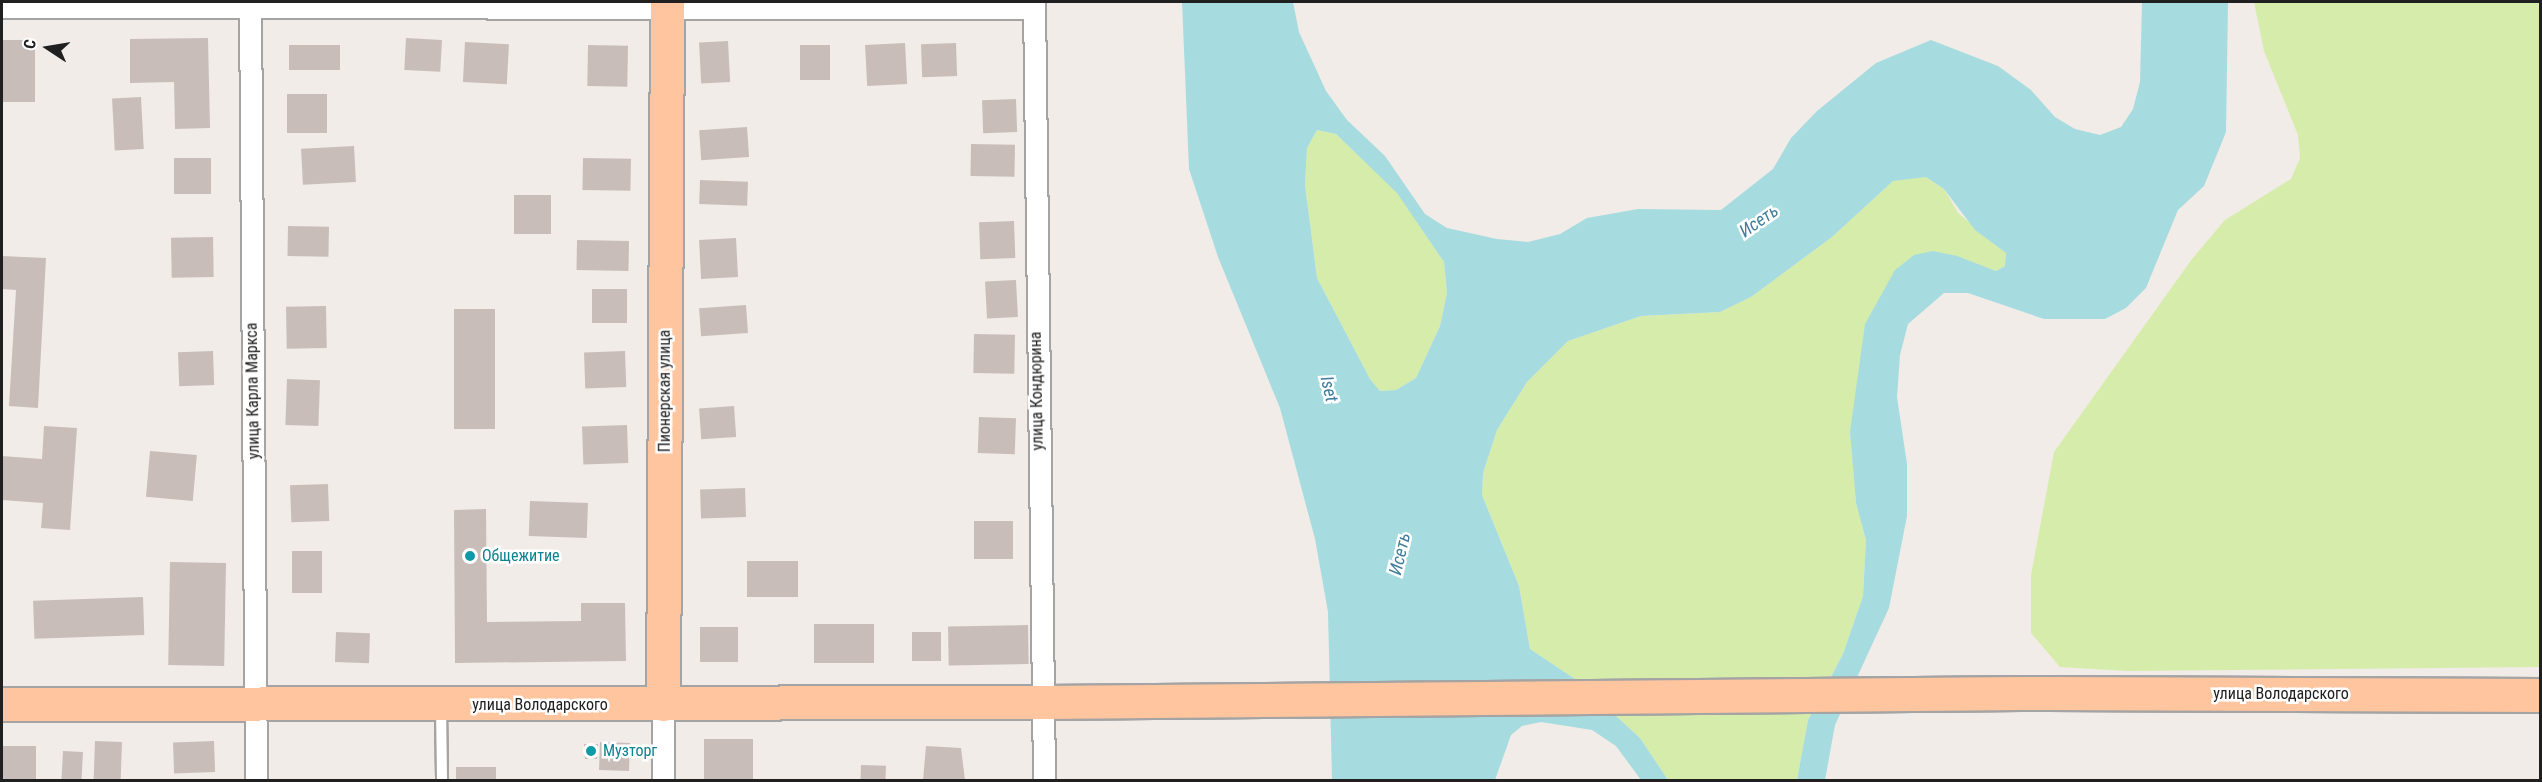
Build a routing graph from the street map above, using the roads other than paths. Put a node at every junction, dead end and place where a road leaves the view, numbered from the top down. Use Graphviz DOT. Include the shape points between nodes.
graph roads {
  1 [pos="250,5"];
  2 [pos="1034,5"];
  3 [pos="667,6"];
  4 [pos="2,7"];
  5 [pos="2541,695"];
  6 [pos="1044,702"];
  7 [pos="2,704"];
  8 [pos="663,704"];
  9 [pos="441,705"];
  10 [pos="256,706"];
  11 [pos="256,780"];
  12 [pos="442,780"];
  13 [pos="663,780"];
  14 [pos="1044,780"];
  1 -- 3 [label="street"];
  1 -- 4 [label="street"];
  1 -- 10 [label="street, улица Карла Маркса"];
  2 -- 3 [label="street"];
  2 -- 6 [label="street, улица Кондюрина"];
  3 -- 8 [label="main road, Пионерская улица"];
  5 -- 6 [label="main road, улица Володарского" via="2021,693"];
  6 -- 8 [label="main road, улица Володарского"];
  6 -- 14 [label="street, улица Кондюрина"];
  7 -- 10 [label="main road, улица Володарского"];
  8 -- 9 [label="main road, улица Володарского"];
  8 -- 13 [label="street, Пионерская улица"];
  9 -- 10 [label="main road, улица Володарского"];
  9 -- 12 [label="lane"];
  10 -- 11 [label="street, улица Карла Маркса"];
}
